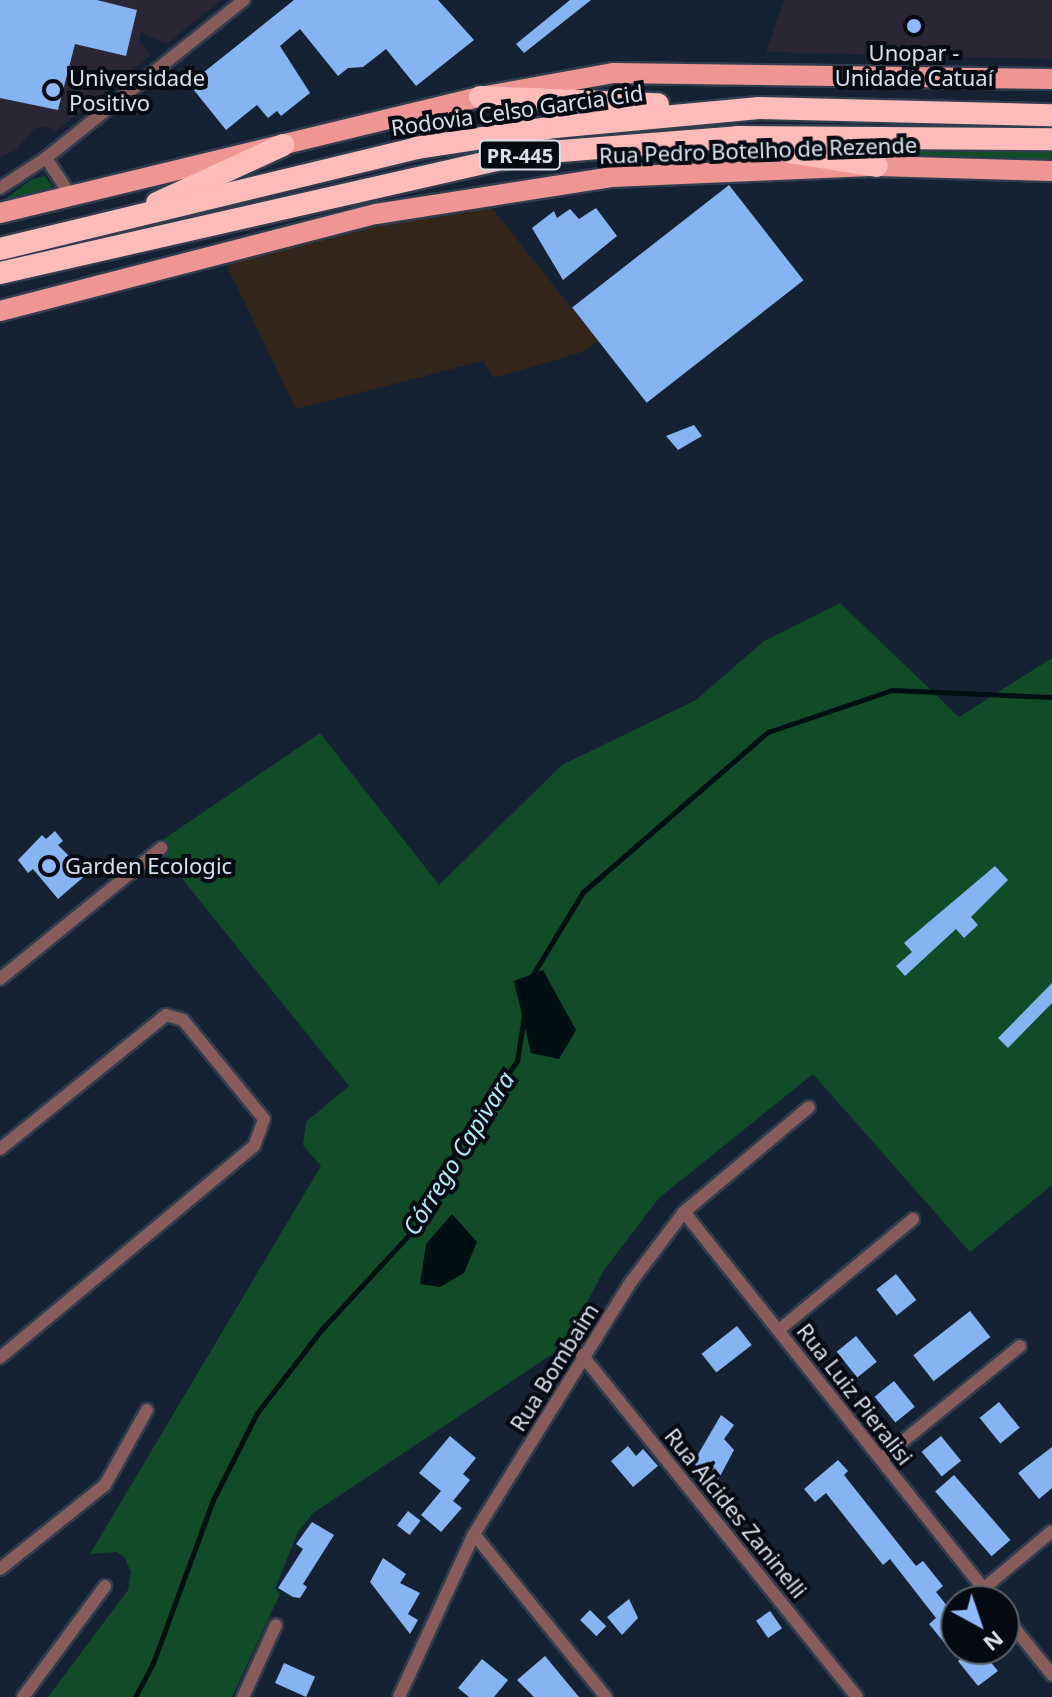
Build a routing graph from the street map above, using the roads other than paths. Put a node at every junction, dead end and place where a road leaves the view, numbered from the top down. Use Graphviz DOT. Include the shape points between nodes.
graph roads {
  1 [pos="244,0"];
  2 [pos="1052,79"];
  3 [pos="480,97"];
  4 [pos="759,108"];
  5 [pos="1052,115"];
  6 [pos="1052,139"];
  7 [pos="712,140"];
  8 [pos="283,145"];
  9 [pos="46,158"];
  10 [pos="877,166"];
  11 [pos="1052,171"];
  12 [pos="0,188"];
  13 [pos="71,196"];
  14 [pos="0,213"];
  15 [pos="106,227"];
  16 [pos="0,249"];
  17 [pos="33,264"];
  18 [pos="0,273"];
  19 [pos="0,285"];
  20 [pos="0,311"];
  21 [pos="161,848"];
  22 [pos="0,979"];
  23 [pos="809,1107"];
  24 [pos="0,1149"];
  25 [pos="684,1212"];
  26 [pos="913,1219"];
  27 [pos="779,1330"];
  28 [pos="1020,1346"];
  29 [pos="582,1355"];
  30 [pos="0,1358"];
  31 [pos="147,1410"];
  32 [pos="881,1459"];
  33 [pos="1052,1531"];
  34 [pos="474,1534"];
  35 [pos="0,1569"];
  36 [pos="980,1585"];
  37 [pos="988,1585"];
  38 [pos="105,1586"];
  39 [pos="276,1625"];
  40 [pos="1020,1635"];
  41 [pos="1052,1675"];
  42 [pos="23,1697"];
  43 [pos="243,1697"];
  44 [pos="399,1697"];
  45 [pos="606,1697"];
  46 [pos="857,1697"];
  1 -- 9 [label="street"];
  2 -- 3 [label="main road" via="614,73"];
  3 -- 4 [label="highway"];
  3 -- 8 [label="main road"];
  4 -- 5 [label="highway, Rodovia Celso Garcia Cid / PR-445"];
  4 -- 15 [label="highway, Rodovia Celso Garcia Cid / PR-445" via="615,120 416,148"];
  6 -- 7 [label="highway, Rodovia Celso Garcia Cid / PR-445"];
  7 -- 10 [label="highway"];
  7 -- 17 [label="highway, Rodovia Celso Garcia Cid / PR-445" via="523,154"];
  8 -- 13 [label="main road"];
  8 -- 15 [label="highway"];
  9 -- 12 [label="street"];
  9 -- 13 [label="street"];
  10 -- 11 [label="main road, Rua Pedro Botelho de Rezende"];
  10 -- 20 [label="main road, Rua Pedro Botelho de Rezende" via="611,177 389,212"];
  13 -- 14 [label="main road"];
  15 -- 16 [label="highway, Rodovia Celso Garcia Cid / PR-445"];
  17 -- 18 [label="highway, Rodovia Celso Garcia Cid / PR-445"];
  17 -- 19 [label="highway"];
  21 -- 22 [label="street"];
  23 -- 25 [label="street, Rua Bombaim"];
  24 -- 30 [label="street" via="158,1019 175,1015 260,1111 265,1128 254,1146"];
  25 -- 27 [label="street, Rua Luiz Pieralisi"];
  25 -- 29 [label="street, Rua Bombaim"];
  26 -- 27 [label="street"];
  27 -- 32 [label="street, Rua Luiz Pieralisi"];
  28 -- 32 [label="street"];
  29 -- 34 [label="street, Rua Bombaim"];
  29 -- 46 [label="street, Rua Alcides Zaninelli"];
  31 -- 35 [label="street" via="105,1485"];
  32 -- 36 [label="street, Rua Luiz Pieralisi"];
  33 -- 37 [label="street"];
  34 -- 44 [label="street, Rua Bombaim"];
  34 -- 45 [label="street"];
  38 -- 42 [label="street"];
  39 -- 43 [label="street"];
  40 -- 41 [label="street"];
}
